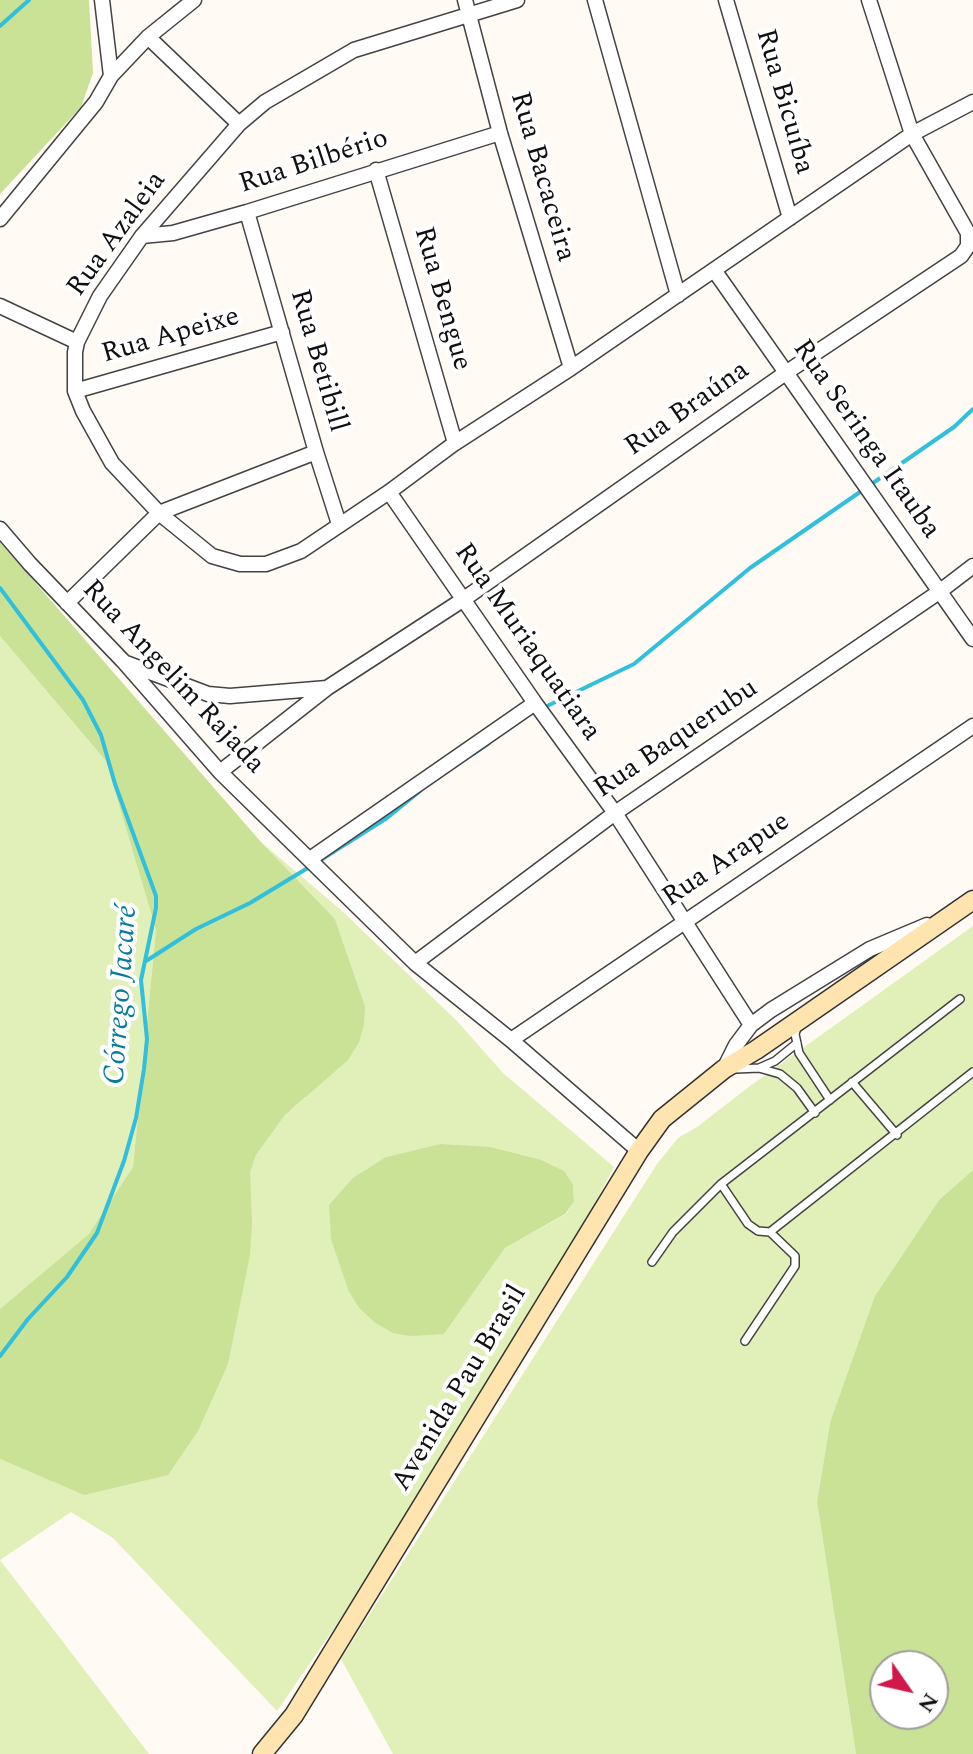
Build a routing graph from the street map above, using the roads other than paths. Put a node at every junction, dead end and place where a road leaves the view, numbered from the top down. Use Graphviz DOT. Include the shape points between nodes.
graph roads {
  1 [pos="102,0"];
  2 [pos="194,0"];
  3 [pos="517,0"];
  4 [pos="595,0"];
  5 [pos="726,0"];
  6 [pos="869,0"];
  7 [pos="467,7"];
  8 [pos="148,37"];
  9 [pos="111,76"];
  10 [pos="973,102"];
  11 [pos="239,124"];
  12 [pos="500,133"];
  13 [pos="912,134"];
  14 [pos="376,170"];
  15 [pos="247,212"];
  16 [pos="790,218"];
  17 [pos="0,219"];
  18 [pos="142,236"];
  19 [pos="714,270"];
  20 [pos="678,295"];
  21 [pos="0,306"];
  22 [pos="282,332"];
  23 [pos="77,342"];
  24 [pos="571,368"];
  25 [pos="787,372"];
  26 [pos="75,391"];
  27 [pos="455,443"];
  28 [pos="316,452"];
  29 [pos="389,492"];
  30 [pos="159,513"];
  31 [pos="339,524"];
  32 [pos="0,529"];
  33 [pos="973,566"];
  34 [pos="939,592"];
  35 [pos="464,599"];
  36 [pos="67,603"];
  37 [pos="973,639"];
  38 [pos="123,661"];
  39 [pos="327,688"];
  40 [pos="539,709"];
  41 [pos="973,726"];
  42 [pos="220,772"];
  43 [pos="615,813"];
  44 [pos="314,863"];
  45 [pos="973,900"];
  46 [pos="945,918"];
  47 [pos="684,921"];
  48 [pos="415,963"];
  49 [pos="960,999"];
  50 [pos="801,1018"];
  51 [pos="751,1025"];
  52 [pos="511,1040"];
  53 [pos="797,1043"];
  54 [pos="759,1068"];
  55 [pos="724,1069"];
  56 [pos="973,1072"];
  57 [pos="852,1082"];
  58 [pos="830,1100"];
  59 [pos="815,1113"];
  60 [pos="897,1135"];
  61 [pos="639,1151"];
  62 [pos="721,1184"];
  63 [pos="770,1232"];
  64 [pos="652,1262"];
  65 [pos="745,1341"];
  66 [pos="262,1754"];
  1 -- 9 [label="street"];
  2 -- 8 [label="street"];
  3 -- 7 [label="street, Rua Azaleia"];
  4 -- 20 [label="street"];
  5 -- 16 [label="street, Rua Bicuíba"];
  6 -- 13 [label="street, Rua Braúna"];
  7 -- 11 [label="street, Rua Azaleia" via="354,50 265,102"];
  7 -- 12 [label="street, Rua Bacaceira"];
  8 -- 9 [label="street"];
  8 -- 11 [label="street"];
  9 -- 17 [label="street" via="96,102"];
  10 -- 13 [label="street"];
  11 -- 18 [label="street, Rua Azaleia"];
  12 -- 14 [label="street, Rua Bilbério"];
  12 -- 24 [label="street, Rua Bacaceira"];
  13 -- 16 [label="street, Rua Azaleia"];
  13 -- 25 [label="street, Rua Braúna" via="968,233 968,246 961,256"];
  14 -- 15 [label="street, Rua Bilbério"];
  14 -- 27 [label="street, Rua Bengue"];
  15 -- 18 [label="street, Rua Bilbério"];
  15 -- 22 [label="street, Rua Betibill"];
  16 -- 19 [label="street, Rua Azaleia"];
  18 -- 23 [label="street, Rua Azaleia" via="100,296"];
  19 -- 20 [label="street, Rua Azaleia"];
  19 -- 25 [label="street, Rua Seringa Itauba"];
  20 -- 24 [label="street, Rua Azaleia"];
  21 -- 23 [label="street"];
  22 -- 26 [label="street, Rua Apeixe"];
  22 -- 28 [label="street, Rua Betibill"];
  23 -- 26 [label="street, Rua Azaleia"];
  24 -- 27 [label="street, Rua Azaleia"];
  25 -- 34 [label="street, Rua Seringa Itauba"];
  25 -- 35 [label="street, Rua Braúna"];
  26 -- 30 [label="street, Rua Azaleia" via="112,463"];
  27 -- 29 [label="street, Rua Azaleia"];
  28 -- 30 [label="street"];
  28 -- 31 [label="street, Rua Betibill"];
  29 -- 31 [label="street, Rua Azaleia"];
  29 -- 35 [label="street, Rua Muriaquatiara"];
  30 -- 31 [label="street, Rua Azaleia" via="212,556 240,564 266,564 301,551"];
  30 -- 36 [label="street"];
  32 -- 36 [label="street, Rua Angelim Rajada"];
  33 -- 34 [label="street, Rua Baquerubu"];
  34 -- 37 [label="street, Rua Seringa Itauba"];
  34 -- 43 [label="street, Rua Baquerubu"];
  35 -- 39 [label="street, Rua Braúna"];
  35 -- 40 [label="street, Rua Muriaquatiara"];
  36 -- 38 [label="street, Rua Angelim Rajada"];
  38 -- 39 [label="street" via="208,694"];
  38 -- 42 [label="street, Rua Angelim Rajada"];
  39 -- 42 [label="street, Rua Braúna"];
  40 -- 43 [label="street, Rua Muriaquatiara"];
  40 -- 44 [label="street"];
  41 -- 47 [label="street, Rua Arapue"];
  42 -- 44 [label="street, Rua Angelim Rajada"];
  43 -- 47 [label="street, Rua Muriaquatiara"];
  43 -- 48 [label="street, Rua Baquerubu"];
  44 -- 48 [label="street, Rua Angelim Rajada"];
  45 -- 46 [label="main road, Avenida Pau Brasil"];
  46 -- 50 [label="main road, Avenida Pau Brasil"];
  46 -- 51 [label="street, Avenida Pau Brasil" via="870,949"];
  47 -- 51 [label="street, Rua Muriaquatiara"];
  47 -- 52 [label="street, Rua Arapue"];
  48 -- 52 [label="street"];
  49 -- 57 [label="lane"];
  50 -- 53 [label="lane"];
  50 -- 55 [label="main road, Avenida Pau Brasil"];
  51 -- 55 [label="street, Avenida Pau Brasil"];
  52 -- 61 [label="street"];
  53 -- 54 [label="lane"];
  53 -- 58 [label="lane"];
  54 -- 55 [label="lane"];
  54 -- 59 [label="lane" via="780,1074"];
  55 -- 61 [label="main road, Avenida Pau Brasil" via="662,1119"];
  56 -- 60 [label="lane"];
  57 -- 58 [label="lane"];
  57 -- 60 [label="lane"];
  58 -- 59 [label="lane"];
  59 -- 62 [label="lane"];
  60 -- 63 [label="lane"];
  61 -- 66 [label="main road, Avenida Pau Brasil" via="294,1715"];
  62 -- 63 [label="lane" via="748,1224"];
  62 -- 64 [label="lane" via="673,1232"];
  63 -- 65 [label="lane" via="795,1256 795,1266"];
}
